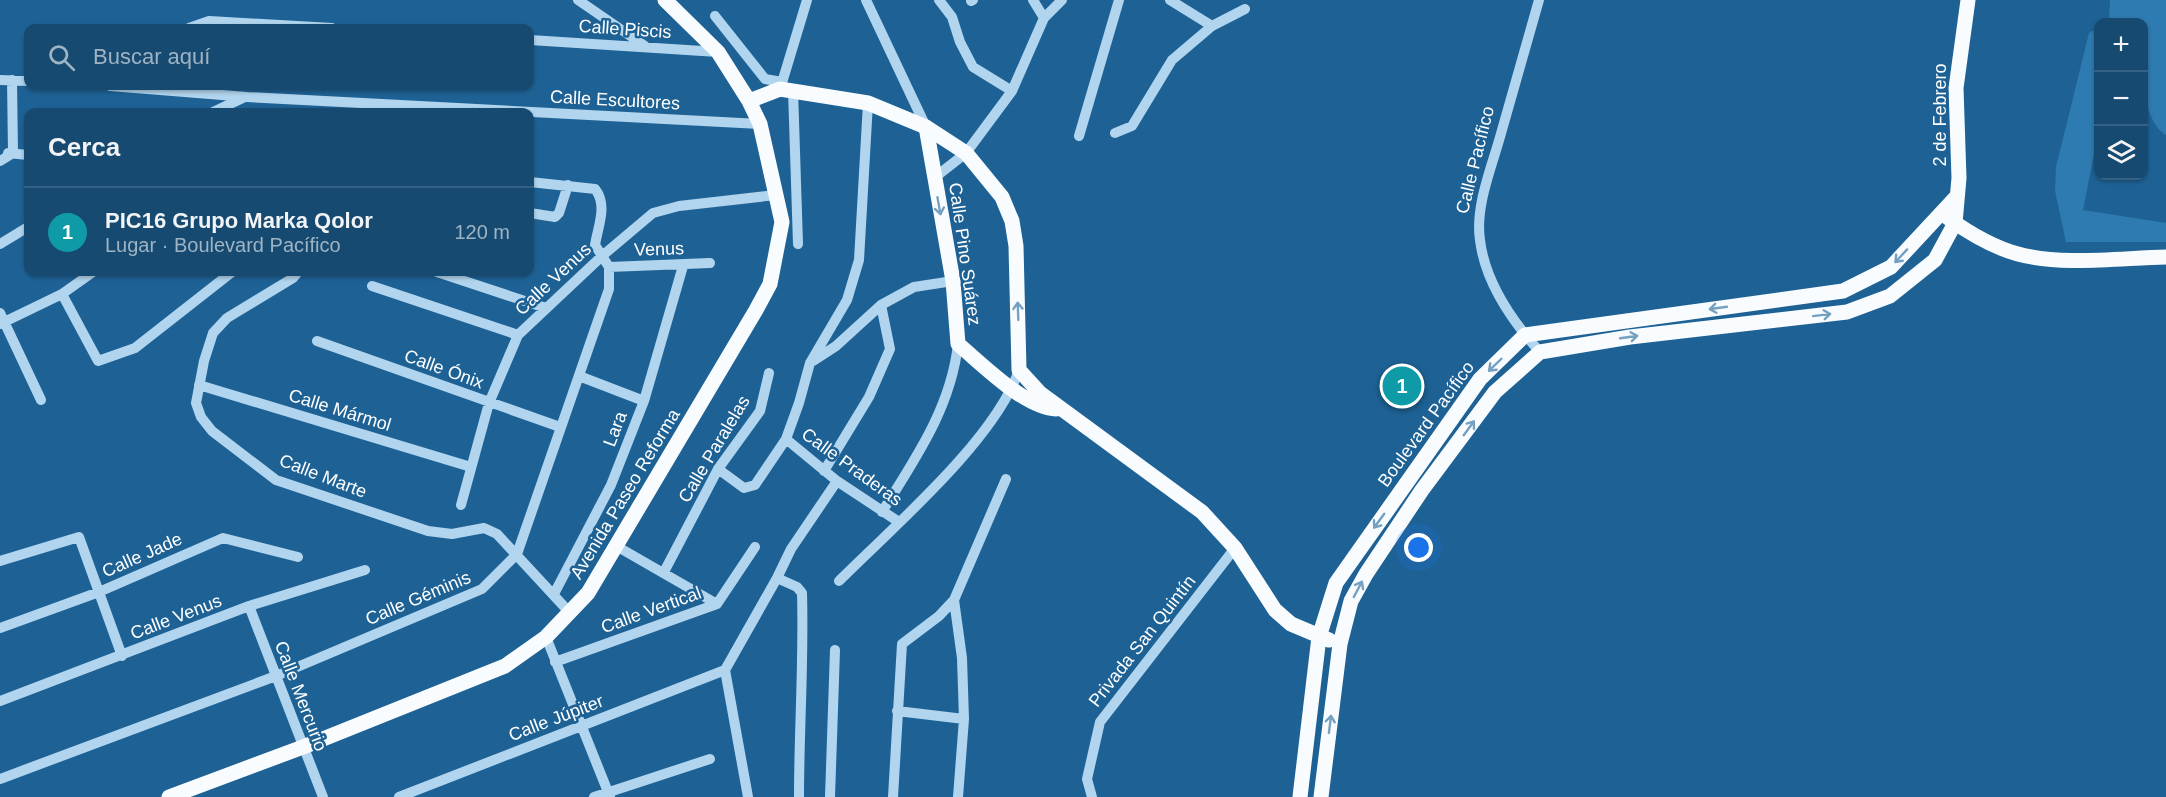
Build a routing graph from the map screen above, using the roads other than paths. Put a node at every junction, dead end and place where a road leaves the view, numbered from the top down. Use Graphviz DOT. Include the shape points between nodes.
graph roads {
  1 [pos="578,0"];
  2 [pos="665,0"];
  3 [pos="807,0"];
  4 [pos="866,0"];
  5 [pos="939,0"];
  6 [pos="1033,0"];
  7 [pos="1062,0"];
  8 [pos="1119,0"];
  9 [pos="1170,0"];
  10 [pos="1539,0"];
  11 [pos="1968,0"];
  12 [pos="1245,9"];
  13 [pos="716,16"];
  14 [pos="1044,18"];
  15 [pos="200,24"];
  16 [pos="261,24"];
  17 [pos="1212,26"];
  18 [pos="534,40"];
  19 [pos="646,47"];
  20 [pos="718,52"];
  21 [pos="0,80"];
  22 [pos="12,80"];
  23 [pos="24,81"];
  24 [pos="785,87"];
  25 [pos="160,90"];
  26 [pos="1012,91"];
  27 [pos="247,97"];
  28 [pos="749,101"];
  29 [pos="868,103"];
  30 [pos="222,108"];
  31 [pos="456,108"];
  32 [pos="534,112"];
  33 [pos="760,124"];
  34 [pos="926,128"];
  35 [pos="1115,133"];
  36 [pos="1079,136"];
  37 [pos="0,153"];
  38 [pos="13,153"];
  39 [pos="966,153"];
  40 [pos="24,154"];
  41 [pos="0,161"];
  42 [pos="934,178"];
  43 [pos="534,182"];
  44 [pos="568,185"];
  45 [pos="776,195"];
  46 [pos="1957,196"];
  47 [pos="1941,213"];
  48 [pos="534,214"];
  49 [pos="1955,223"];
  50 [pos="24,229"];
  51 [pos="0,244"];
  52 [pos="798,244"];
  53 [pos="602,256"];
  54 [pos="2166,257"];
  55 [pos="710,263"];
  56 [pos="683,266"];
  57 [pos="609,267"];
  58 [pos="87,276"];
  59 [pos="227,276"];
  60 [pos="294,276"];
  61 [pos="449,276"];
  62 [pos="953,280"];
  63 [pos="372,286"];
  64 [pos="62,294"];
  65 [pos="881,305"];
  66 [pos="546,308"];
  67 [pos="1,320"];
  68 [pos="518,335"];
  69 [pos="1526,335"];
  70 [pos="317,340"];
  71 [pos="958,344"];
  72 [pos="1540,352"];
  73 [pos="810,363"];
  74 [pos="1019,370"];
  75 [pos="770,373"];
  76 [pos="579,376"];
  77 [pos="199,385"];
  78 [pos="1013,388"];
  79 [pos="41,400"];
  80 [pos="644,400"];
  81 [pos="489,403"];
  82 [pos="1062,409"];
  83 [pos="560,427"];
  84 [pos="786,439"];
  85 [pos="471,467"];
  86 [pos="718,469"];
  87 [pos="824,471"];
  88 [pos="1006,479"];
  89 [pos="837,481"];
  90 [pos="461,505"];
  91 [pos="882,512"];
  92 [pos="899,522"];
  93 [pos="618,547"];
  94 [pos="755,547"];
  95 [pos="1235,548"];
  96 [pos="517,554"];
  97 [pos="298,557"];
  98 [pos="0,561"];
  99 [pos="366,570"];
  100 [pos="664,572"];
  101 [pos="777,578"];
  102 [pos="839,581"];
  103 [pos="99,592"];
  104 [pos="554,594"];
  105 [pos="954,600"];
  106 [pos="717,604"];
  107 [pos="249,606"];
  108 [pos="571,614"];
  109 [pos="0,628"];
  110 [pos="546,637"];
  111 [pos="1319,637"];
  112 [pos="1340,644"];
  113 [pos="835,650"];
  114 [pos="122,656"];
  115 [pos="555,662"];
  116 [pos="725,670"];
  117 [pos="276,676"];
  118 [pos="0,701"];
  119 [pos="897,711"];
  120 [pos="964,719"];
  121 [pos="581,726"];
  122 [pos="303,747"];
  123 [pos="711,759"];
  124 [pos="0,779"];
  125 [pos="609,794"];
  126 [pos="169,797"];
  127 [pos="323,797"];
  128 [pos="399,797"];
  129 [pos="594,797"];
  130 [pos="748,797"];
  131 [pos="799,797"];
  132 [pos="830,797"];
  133 [pos="892,797"];
  134 [pos="958,797"];
  135 [pos="1092,797"];
  136 [pos="1300,797"];
  137 [pos="1321,797"];
  1 -- 19 [label="street"];
  2 -- 20 [label="main road, Avenida Paseo Reforma"];
  3 -- 24 [label="street"];
  4 -- 34 [label="street"];
  5 -- 26 [label="street" via="952,17 974,67"];
  6 -- 14 [label="street"];
  7 -- 14 [label="street"];
  8 -- 36 [label="street"];
  9 -- 17 [label="street"];
  10 -- 69 [label="street, Calle Pacífico" via="1487,181 1479,225 1485,262 1496,291"];
  11 -- 46 [label="main road, 2 de Febrero" via="1956,88"];
  12 -- 17 [label="street"];
  13 -- 24 [label="street" via="765,79"];
  14 -- 26 [label="street"];
  15 -- 16 [label="street"];
  17 -- 35 [label="street" via="1172,60 1132,126"];
  18 -- 19 [label="street, Calle Piscis"];
  19 -- 20 [label="street, Calle Piscis"];
  20 -- 28 [label="main road, Avenida Paseo Reforma"];
  21 -- 22 [label="street"];
  22 -- 23 [label="street"];
  22 -- 38 [label="street"];
  24 -- 28 [label="main road"];
  24 -- 29 [label="main road"];
  24 -- 52 [label="street"];
  25 -- 27 [label="street, Calle Escultores"];
  26 -- 39 [label="street"];
  27 -- 30 [label="street"];
  27 -- 31 [label="street, Calle Escultores"];
  28 -- 33 [label="main road, Avenida Paseo Reforma"];
  29 -- 34 [label="main road"];
  29 -- 73 [label="street" via="859,260 847,300"];
  32 -- 33 [label="street, Calle Escultores"];
  33 -- 45 [label="main road, Avenida Paseo Reforma"];
  34 -- 39 [label="main road"];
  34 -- 42 [label="main road, Calle Pino Suárez"];
  37 -- 38 [label="street"];
  38 -- 40 [label="street"];
  38 -- 41 [label="street"];
  39 -- 42 [label="street"];
  74 -- 39 [label="main road, one-way" via="1012,221 1002,196"];
  42 -- 62 [label="main road, Calle Pino Suárez, one-way"];
  43 -- 44 [label="street"];
  44 -- 48 [label="street" via="560,213 555,217"];
  44 -- 53 [label="street" via="595,189 600,195 603,202 595,244"];
  45 -- 53 [label="street, Calle Venus" via="679,206 653,213"];
  45 -- 93 [label="main road, Avenida Paseo Reforma" via="782,222 770,284"];
  46 -- 47 [label="main road"];
  46 -- 49 [label="main road, 2 de Febrero"];
  47 -- 49 [label="main road"];
  47 -- 69 [label="main road, one-way" via="1891,267 1843,291"];
  49 -- 54 [label="main road" via="1986,242 2020,255 2056,259"];
  72 -- 49 [label="main road, one-way" via="1630,337 1847,312 1890,296 1935,260"];
  50 -- 51 [label="street"];
  53 -- 57 [label="street"];
  53 -- 66 [label="street, Calle Venus"];
  55 -- 56 [label="street, Venus"];
  56 -- 57 [label="street, Venus"];
  56 -- 80 [label="street, Lara"];
  57 -- 76 [label="street, Calle Géminis" via="609,289"];
  58 -- 64 [label="street"];
  59 -- 64 [label="street" via="135,348 98,361"];
  60 -- 77 [label="street, Calle Marte" via="227,318 213,333"];
  61 -- 66 [label="street"];
  62 -- 65 [label="street" via="914,287"];
  62 -- 71 [label="main road, Calle Pino Suárez"];
  63 -- 68 [label="street"];
  64 -- 67 [label="street"];
  65 -- 73 [label="street" via="836,346"];
  65 -- 87 [label="street" via="890,349 869,397"];
  66 -- 68 [label="street, Calle Venus"];
  67 -- 79 [label="street"];
  68 -- 81 [label="street, Calle Venus"];
  69 -- 72 [label="street, Calle Pacífico"];
  69 -- 111 [label="main road, Boulevard Pacífico, one-way" via="1480,379 1351,560 1336,583"];
  70 -- 81 [label="street, Calle Ónix"];
  71 -- 78 [label="main road"];
  71 -- 91 [label="street, Calle Pino Suárez" via="955,370 935,425"];
  112 -- 72 [label="main road, Boulevard Pacífico, one-way" via="1352,601 1366,573 1416,499 1496,392"];
  73 -- 84 [label="street"];
  74 -- 78 [label="street"];
  74 -- 82 [label="main road"];
  75 -- 86 [label="street, Calle Paralelas" via="760,411"];
  76 -- 80 [label="street"];
  76 -- 83 [label="street, Calle Géminis"];
  77 -- 85 [label="street, Calle Mármol"];
  77 -- 96 [label="street, Calle Marte" via="196,403 212,431 276,480 428,531 452,534 484,528 497,534"];
  78 -- 82 [label="main road" via="1048,409"];
  78 -- 92 [label="street" via="950,470"];
  80 -- 104 [label="street, Lara" via="611,485"];
  81 -- 83 [label="street, Calle Ónix"];
  81 -- 85 [label="street, Calle Venus"];
  82 -- 95 [label="main road" via="1202,512"];
  83 -- 96 [label="street, Calle Géminis"];
  84 -- 86 [label="street" via="751,488 744,488"];
  84 -- 87 [label="street, Calle Praderas"];
  85 -- 90 [label="street, Calle Venus"];
  86 -- 100 [label="street, Calle Paralelas"];
  87 -- 89 [label="street, Calle Praderas"];
  88 -- 105 [label="street"];
  89 -- 91 [label="street, Calle Praderas"];
  89 -- 101 [label="street" via="791,549"];
  91 -- 92 [label="street, Calle Praderas"];
  92 -- 102 [label="street"];
  93 -- 100 [label="street, Calle Vertical"];
  93 -- 108 [label="main road, Avenida Paseo Reforma"];
  94 -- 106 [label="street"];
  95 -- 111 [label="main road" via="1275,610 1291,624"];
  95 -- 135 [label="street, Privada San Quintín" via="1100,722 1088,779"];
  96 -- 104 [label="street, Calle Marte"];
  96 -- 117 [label="street, Calle Géminis" via="482,589"];
  97 -- 103 [label="street, Calle Jade" via="223,538"];
  98 -- 103 [label="street" via="79,537"];
  99 -- 107 [label="street, Calle Venus"];
  100 -- 106 [label="street, Calle Vertical"];
  101 -- 116 [label="street"];
  101 -- 131 [label="street" via="801,593 804,654"];
  103 -- 109 [label="street, Calle Jade"];
  103 -- 114 [label="street"];
  104 -- 108 [label="street, Calle Marte"];
  105 -- 119 [label="street" via="902,644"];
  105 -- 120 [label="street" via="962,658"];
  106 -- 115 [label="street, Calle Vertical"];
  107 -- 114 [label="street, Calle Venus"];
  107 -- 117 [label="street, Calle Mercurio"];
  108 -- 110 [label="main road, Avenida Paseo Reforma"];
  110 -- 115 [label="street"];
  110 -- 122 [label="main road, Avenida Paseo Reforma" via="505,666"];
  111 -- 112 [label="main road"];
  111 -- 136 [label="main road, Boulevard Pacífico"];
  137 -- 112 [label="main road, Boulevard Pacífico, one-way"];
  113 -- 132 [label="street"];
  114 -- 118 [label="street, Calle Venus"];
  115 -- 121 [label="street"];
  116 -- 121 [label="street, Calle Júpiter"];
  116 -- 130 [label="street"];
  117 -- 122 [label="street, Calle Mercurio"];
  117 -- 124 [label="street, Calle Géminis"];
  119 -- 120 [label="street"];
  119 -- 133 [label="street"];
  120 -- 134 [label="street"];
  121 -- 125 [label="street"];
  121 -- 128 [label="street, Calle Júpiter"];
  122 -- 126 [label="main road, Avenida Paseo Reforma"];
  122 -- 127 [label="street, Calle Mercurio"];
  123 -- 125 [label="street"];
  125 -- 129 [label="street"];
}
